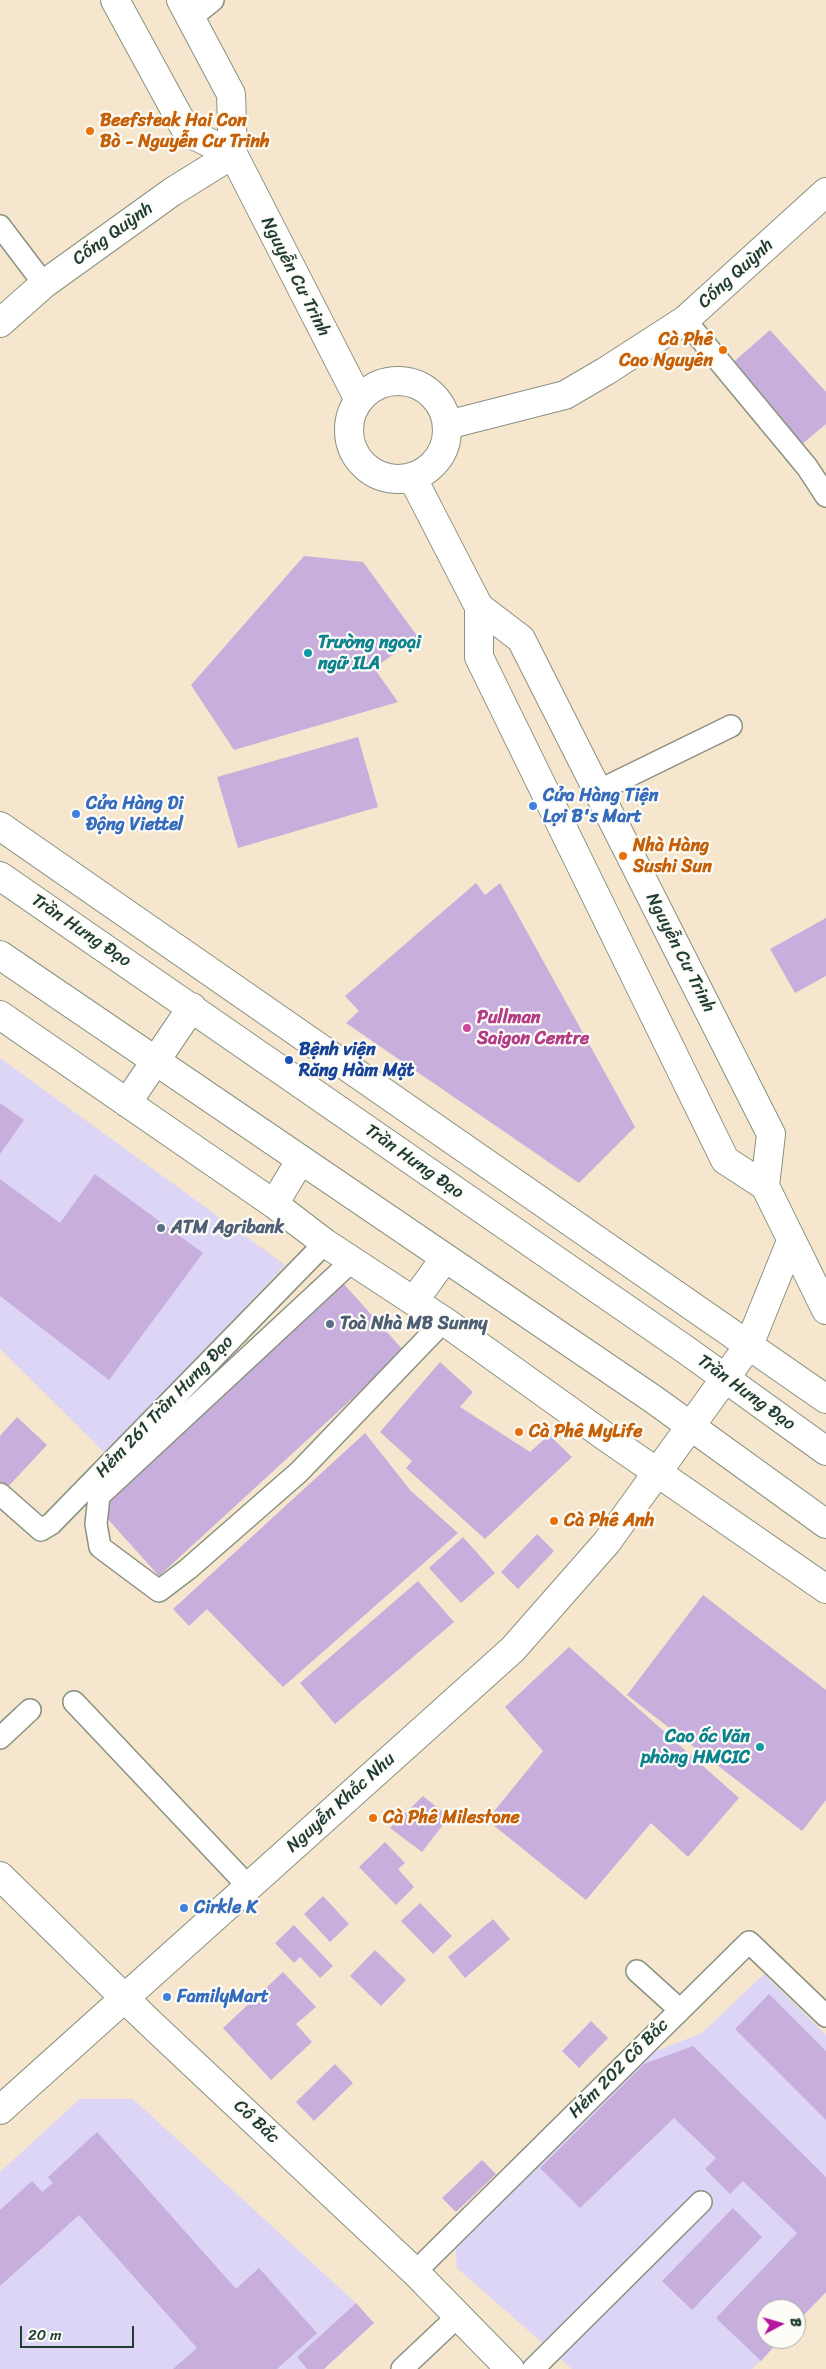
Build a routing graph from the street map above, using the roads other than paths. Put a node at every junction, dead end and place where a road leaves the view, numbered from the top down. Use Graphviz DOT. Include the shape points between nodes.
graph roads {
  1 [pos="115,0"];
  2 [pos="214,0"];
  3 [pos="186,9"];
  4 [pos="233,154"];
  5 [pos="826,192"];
  6 [pos="0,226"];
  7 [pos="44,284"];
  8 [pos="685,320"];
  9 [pos="0,323"];
  10 [pos="359,400"];
  11 [pos="447,425"];
  12 [pos="412,477"];
  13 [pos="826,496"];
  14 [pos="478,607"];
  15 [pos="731,726"];
  16 [pos="598,791"];
  17 [pos="4,838"];
  18 [pos="0,876"];
  19 [pos="0,955"];
  20 [pos="192,1007"];
  21 [pos="0,1015"];
  22 [pos="298,1034"];
  23 [pos="155,1062"];
  24 [pos="276,1066"];
  25 [pos="127,1103"];
  26 [pos="405,1109"];
  27 [pos="384,1141"];
  28 [pos="300,1160"];
  29 [pos="765,1186"];
  30 [pos="274,1204"];
  31 [pos="553,1211"];
  32 [pos="529,1241"];
  33 [pos="791,1242"];
  34 [pos="325,1243"];
  35 [pos="445,1258"];
  36 [pos="354,1260"];
  37 [pos="414,1300"];
  38 [pos="826,1310"];
  39 [pos="444,1321"];
  40 [pos="749,1345"];
  41 [pos="725,1378"];
  42 [pos="826,1400"];
  43 [pos="690,1425"];
  44 [pos="826,1451"];
  45 [pos="656,1472"];
  46 [pos="0,1494"];
  47 [pos="826,1524"];
  48 [pos="826,1589"];
  49 [pos="74,1702"];
  50 [pos="30,1710"];
  51 [pos="0,1738"];
  52 [pos="0,1876"];
  53 [pos="248,1886"];
  54 [pos="636,1971"];
  55 [pos="124,1997"];
  56 [pos="679,2010"];
  57 [pos="826,2016"];
  58 [pos="0,2110"];
  59 [pos="701,2202"];
  60 [pos="415,2272"];
  61 [pos="458,2317"];
  62 [pos="402,2369"];
  63 [pos="510,2369"];
  64 [pos="534,2369"];
  1 -- 4 [label="street" via="187,132"];
  2 -- 3 [label="lane"];
  3 -- 4 [label="street, Nguyễn Cư Trinh" via="231,94"];
  4 -- 7 [label="street, Cống Quỳnh" via="172,192"];
  4 -- 10 [label="street, Nguyễn Cư Trinh"];
  5 -- 8 [label="street, Cống Quỳnh"];
  6 -- 7 [label="lane"];
  7 -- 9 [label="street, Cống Quỳnh"];
  8 -- 11 [label="street, Cống Quỳnh" via="565,395"];
  8 -- 13 [label="lane" via="808,467"];
  10 -- 11 [label="street" via="378,384 404,381 420,385 433,395"];
  10 -- 12 [label="street" via="349,424 351,444 359,460 382,477"];
  11 -- 12 [label="street" via="447,442 435,465 424,474"];
  12 -- 14 [label="street, Nguyễn Cư Trinh"];
  14 -- 16 [label="street, Nguyễn Cư Trinh" via="521,639"];
  14 -- 29 [label="street, Nguyễn Cư Trinh" via="479,657 725,1160"];
  15 -- 16 [label="lane"];
  16 -- 29 [label="street, Nguyễn Cư Trinh" via="771,1134"];
  17 -- 22 [label="street"];
  18 -- 20 [label="street, Trần Hưng Đạo"];
  19 -- 23 [label="street"];
  20 -- 23 [label="street"];
  20 -- 24 [label="street, Trần Hưng Đạo"];
  21 -- 25 [label="street"];
  22 -- 24 [label="street"];
  22 -- 26 [label="street"];
  23 -- 25 [label="street"];
  23 -- 28 [label="street"];
  24 -- 27 [label="street, Trần Hưng Đạo"];
  25 -- 30 [label="street"];
  26 -- 27 [label="street"];
  26 -- 31 [label="street"];
  27 -- 32 [label="street, Trần Hưng Đạo"];
  28 -- 30 [label="street"];
  28 -- 35 [label="street"];
  29 -- 33 [label="street"];
  30 -- 34 [label="street"];
  31 -- 32 [label="street"];
  31 -- 40 [label="street"];
  32 -- 41 [label="street, Trần Hưng Đạo"];
  33 -- 38 [label="street"];
  33 -- 40 [label="street, Nguyễn Khắc Nhu"];
  34 -- 36 [label="street"];
  34 -- 46 [label="lane, Hẻm 261 Trần Hưng Đạo" via="51,1524 41,1530"];
  35 -- 37 [label="street"];
  35 -- 43 [label="street"];
  36 -- 37 [label="street"];
  36 -- 39 [label="lane" via="99,1496 96,1524 100,1547 159,1591 299,1472"];
  37 -- 39 [label="street"];
  39 -- 45 [label="street"];
  40 -- 41 [label="street, Nguyễn Khắc Nhu"];
  40 -- 42 [label="street"];
  41 -- 43 [label="street, Nguyễn Khắc Nhu"];
  41 -- 44 [label="street, Trần Hưng Đạo"];
  43 -- 45 [label="street, Nguyễn Khắc Nhu"];
  43 -- 47 [label="street"];
  45 -- 48 [label="street"];
  45 -- 53 [label="street, Nguyễn Khắc Nhu" via="607,1542 513,1649"];
  49 -- 53 [label="lane"];
  50 -- 51 [label="lane"];
  52 -- 55 [label="street, Cô Bắc"];
  53 -- 55 [label="street, Nguyễn Khắc Nhu"];
  54 -- 56 [label="lane"];
  55 -- 58 [label="street, Nguyễn Khắc Nhu"];
  55 -- 60 [label="street, Cô Bắc"];
  56 -- 57 [label="lane, Hẻm 202 Cô Bắc" via="749,1942"];
  56 -- 60 [label="lane, Hẻm 202 Cô Bắc"];
  59 -- 64 [label="lane"];
  60 -- 61 [label="street, Cô Bắc"];
  61 -- 62 [label="lane"];
  61 -- 63 [label="street, Cô Bắc"];
}
